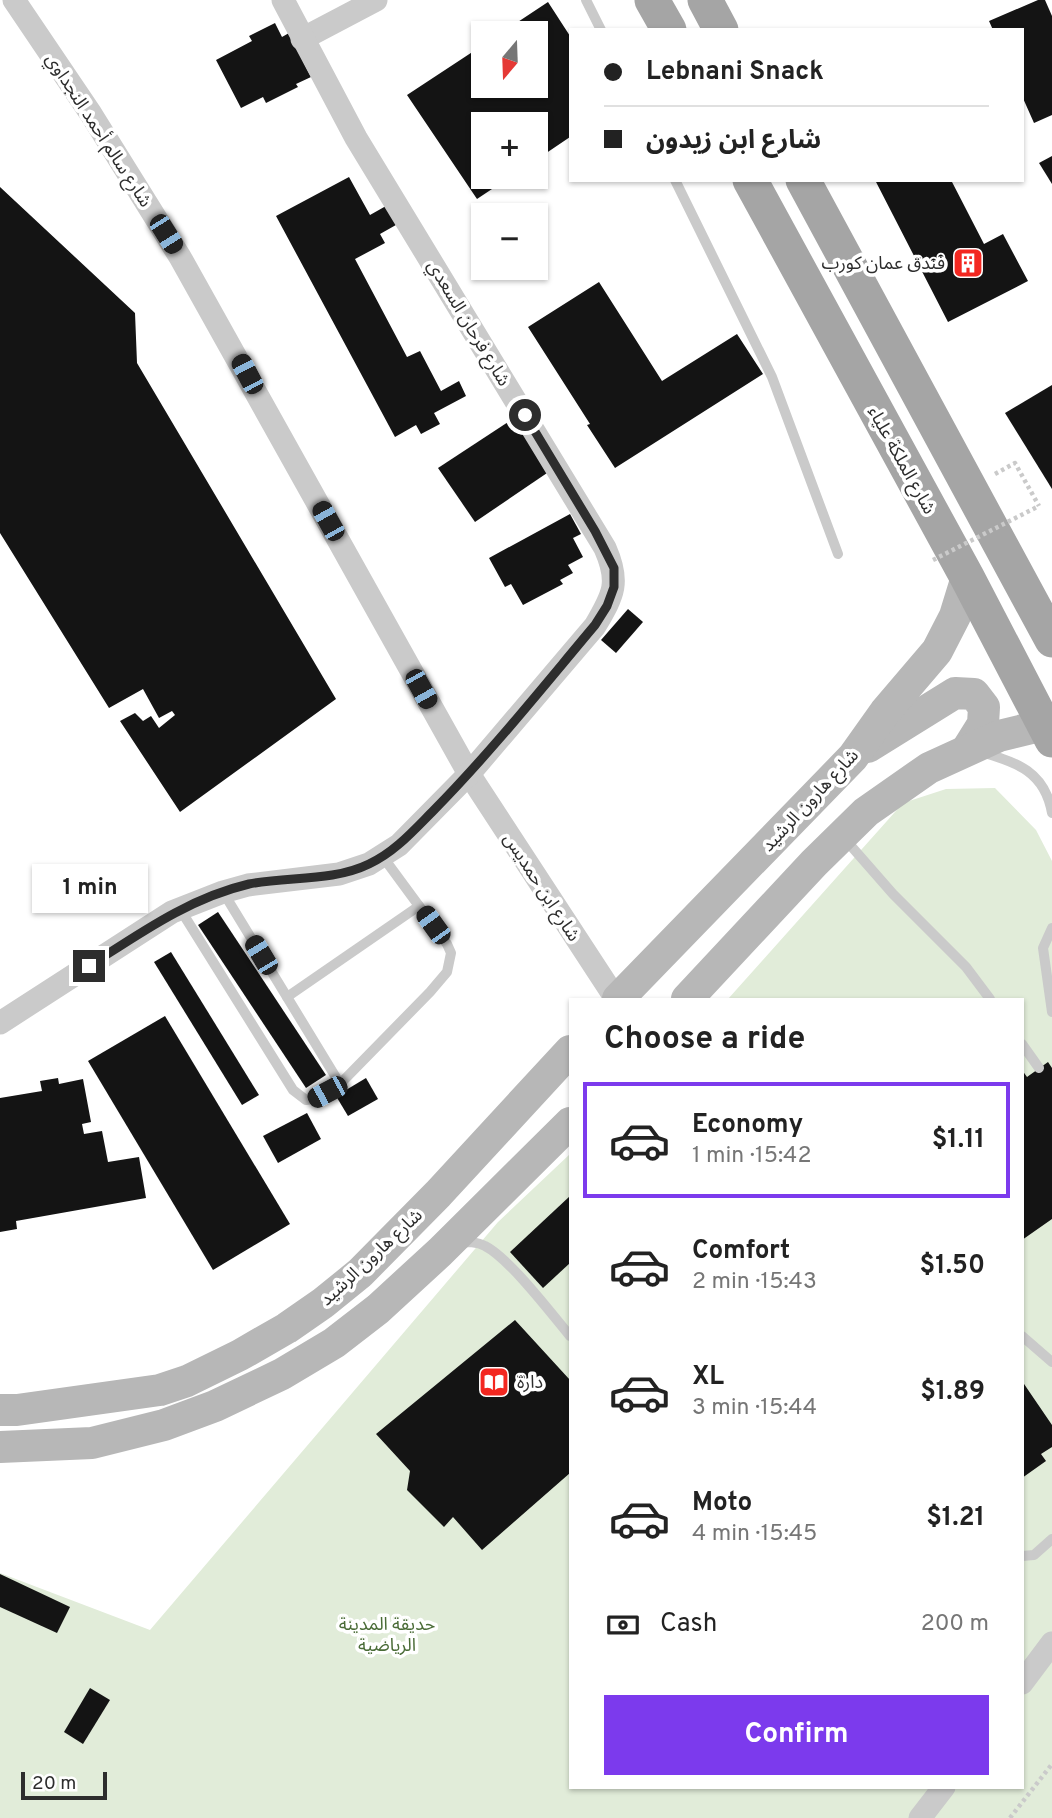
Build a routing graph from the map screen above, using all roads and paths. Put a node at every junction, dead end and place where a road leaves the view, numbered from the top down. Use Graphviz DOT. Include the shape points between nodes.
graph roads {
  1 [pos="14,0"];
  2 [pos="283,0"];
  3 [pos="376,0"];
  4 [pos="586,0"];
  5 [pos="652,0"];
  6 [pos="705,0"];
  7 [pos="600,28"];
  8 [pos="667,28"];
  9 [pos="720,28"];
  10 [pos="302,39"];
  11 [pos="676,182"];
  12 [pos="751,182"];
  13 [pos="804,182"];
  14 [pos="1016,463"];
  15 [pos="838,554"];
  16 [pos="933,561"];
  17 [pos="967,577"];
  18 [pos="1052,640"];
  19 [pos="1048,733"];
  20 [pos="968,748"];
  21 [pos="853,757"];
  22 [pos="469,774"];
  23 [pos="1052,813"];
  24 [pos="842,836"];
  25 [pos="383,857"];
  26 [pos="223,892"];
  27 [pos="419,906"];
  28 [pos="180,909"];
  29 [pos="1052,928"];
  30 [pos="287,997"];
  31 [pos="616,998"];
  32 [pos="618,998"];
  33 [pos="688,998"];
  34 [pos="989,998"];
  35 [pos="1052,1012"];
  36 [pos="0,1023"];
  37 [pos="1024,1047"];
  38 [pos="569,1052"];
  39 [pos="1039,1068"];
  40 [pos="340,1084"];
  41 [pos="569,1124"];
  42 [pos="440,1252"];
  43 [pos="569,1334"];
  44 [pos="1024,1338"];
  45 [pos="1052,1362"];
  46 [pos="0,1410"];
  47 [pos="11,1451"];
  48 [pos="1052,1539"];
  49 [pos="1024,1556"];
  50 [pos="1052,1643"];
  51 [pos="1024,1680"];
  52 [pos="1052,1764"];
  53 [pos="942,1789"];
  54 [pos="920,1818"];
  55 [pos="1010,1818"];
  1 -- 22 [label="street, شارع سالم أحمد النجداوي" via="180,257"];
  2 -- 10 [label="street, شارع فرحان السعدي"];
  3 -- 10 [label="street"];
  4 -- 7 [label="lane"];
  5 -- 8 [label="main road"];
  6 -- 9 [label="main road"];
  10 -- 22 [label="street, شارع فرحان السعدي" via="356,138 614,568 614,587 595,625"];
  11 -- 15 [label="lane" via="772,377"];
  12 -- 17 [label="main road, شارع الملكة علياء"];
  13 -- 18 [label="main road"];
  14 -- 16 [label="path, bridge" via="1039,506"];
  17 -- 19 [label="main road, شارع الملكة علياء"];
  17 -- 21 [label="main road, شارع هارون الرشيد" via="937,651"];
  19 -- 20 [label="main road" via="999,736"];
  20 -- 21 [label="main road" via="983,724 984,707 974,694 955,693"];
  20 -- 23 [label="lane" via="1007,759 1035,776 1049,798"];
  20 -- 24 [label="main road" via="929,768 866,812"];
  21 -- 32 [label="main road, شارع هارون الرشيد"];
  22 -- 25 [label="street, شارع فرحان السعدي"];
  22 -- 31 [label="street, شارع ابن حمديس"];
  24 -- 33 [label="main road"];
  24 -- 34 [label="lane" via="967,967"];
  25 -- 26 [label="street, شارع فرحان السعدي" via="339,874 267,881"];
  25 -- 27 [label="lane"];
  26 -- 28 [label="street, شارع فرحان السعدي"];
  26 -- 30 [label="lane"];
  27 -- 30 [label="lane"];
  27 -- 40 [label="lane" via="451,953 447,972"];
  28 -- 36 [label="street, شارع فرحان السعدي"];
  28 -- 40 [label="lane" via="293,1090 306,1100"];
  29 -- 35 [label="lane" via="1043,948"];
  30 -- 40 [label="lane"];
  37 -- 39 [label="lane"];
  38 -- 46 [label="main road, شارع هارون الرشيد" via="360,1273 287,1328 187,1381 160,1390"];
  41 -- 42 [label="main road"];
  42 -- 43 [label="lane" via="464,1242 484,1245 501,1257"];
  42 -- 47 [label="main road" via="334,1343 215,1406 164,1425 92,1443"];
  44 -- 45 [label="lane"];
  48 -- 49 [label="lane" via="1034,1555"];
  50 -- 51 [label="street"];
  52 -- 55 [label="path"];
  53 -- 54 [label="street"];
}
